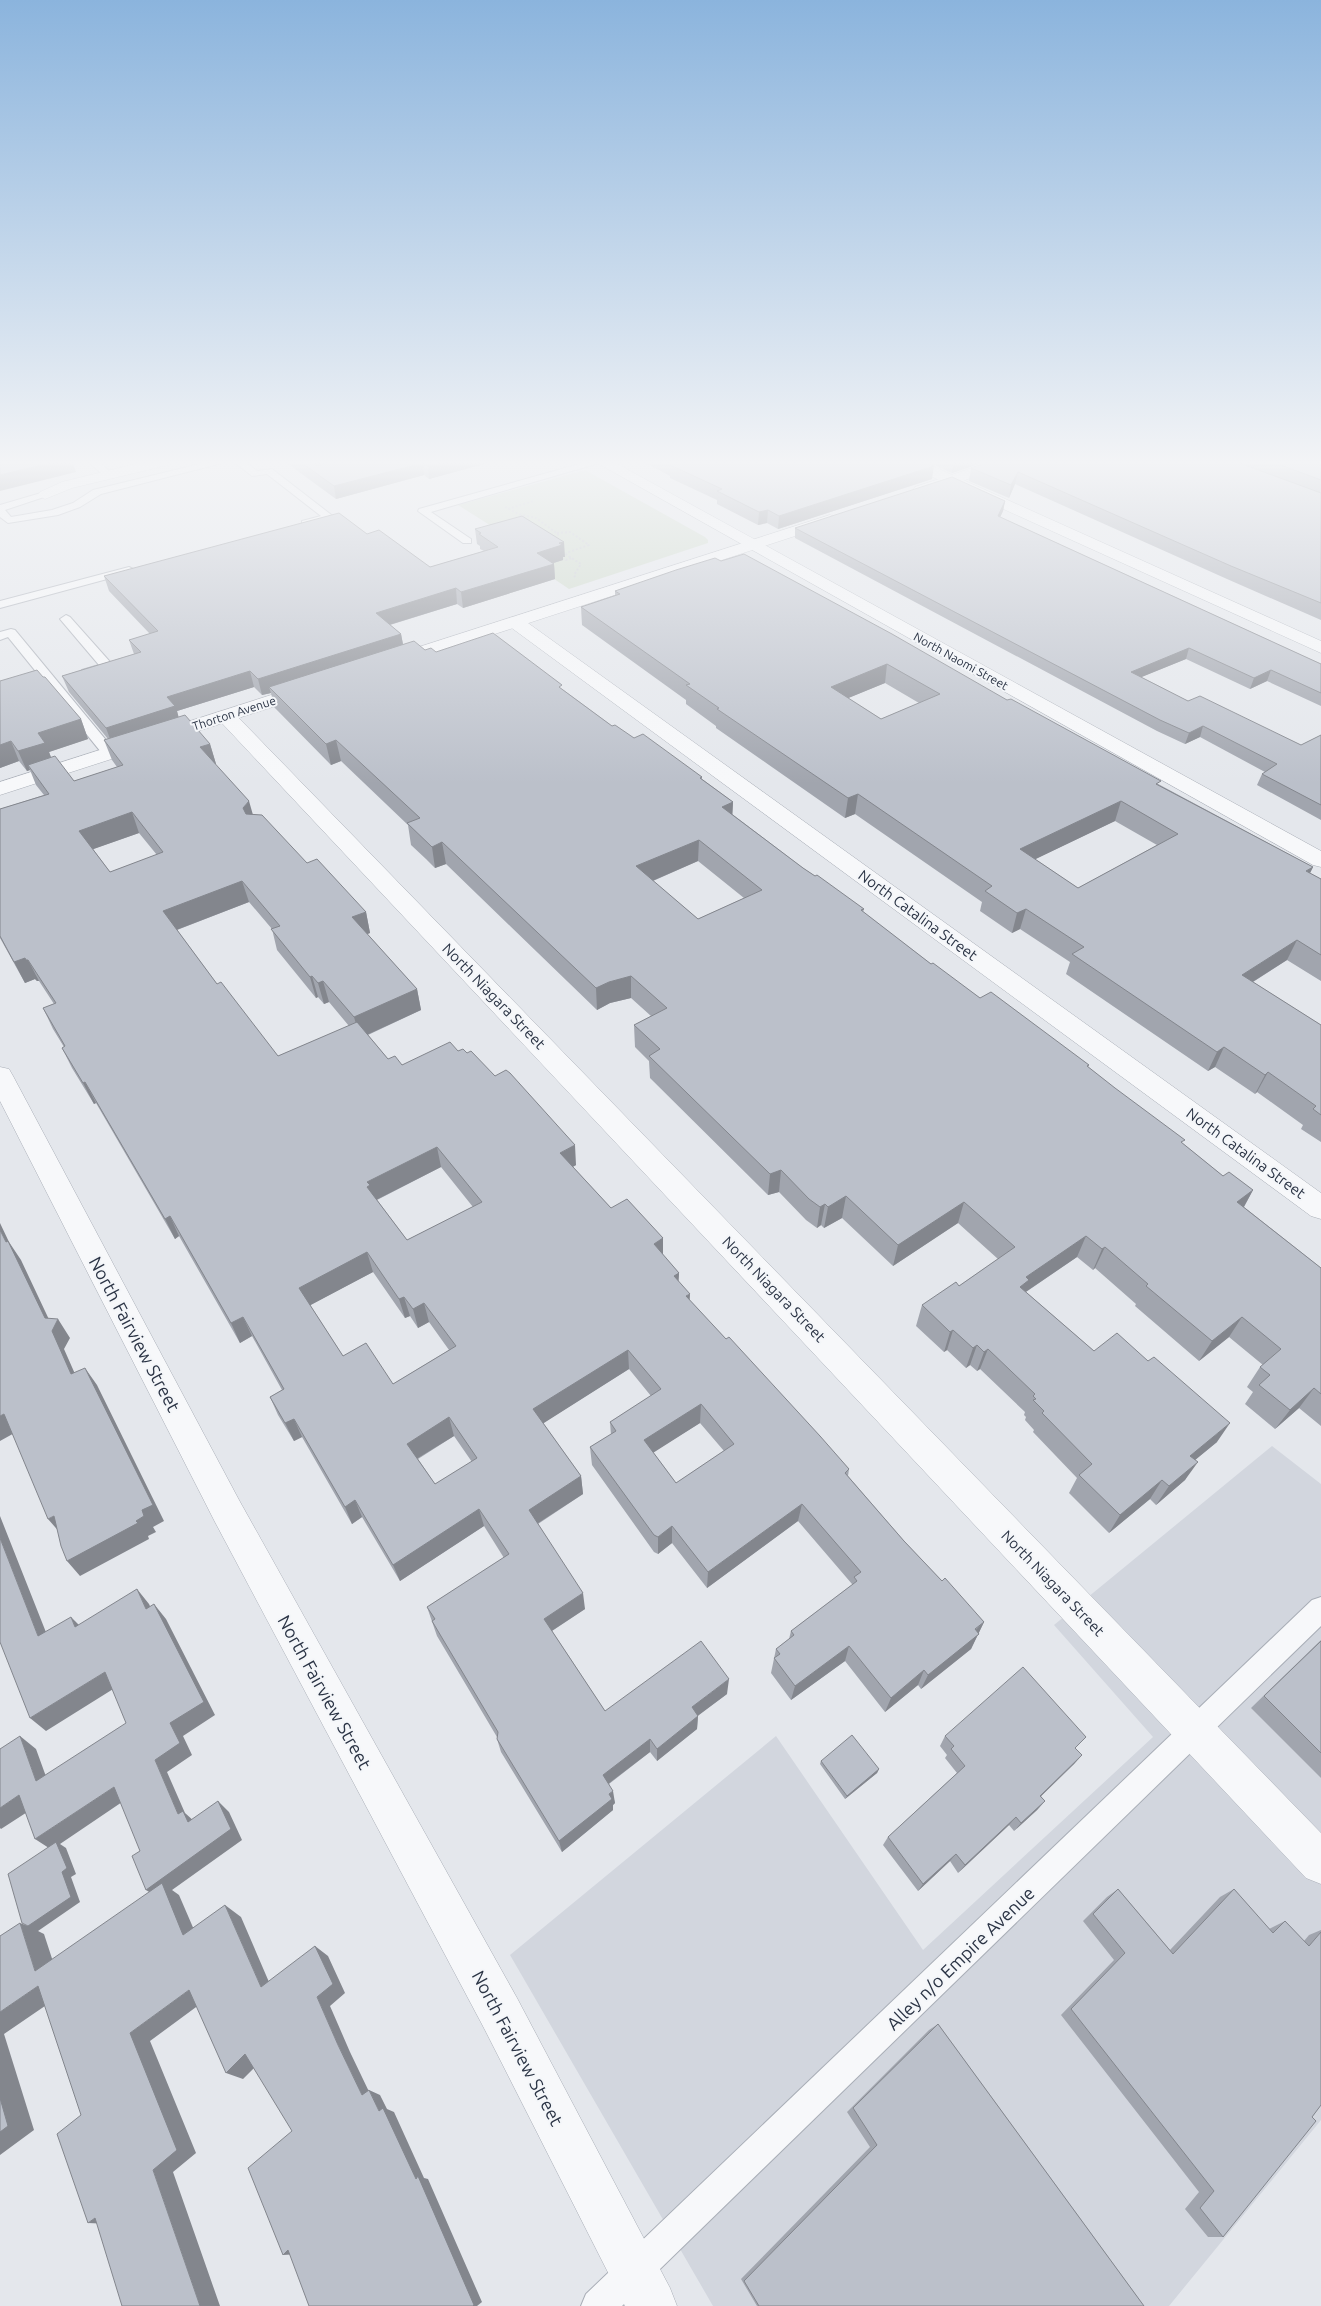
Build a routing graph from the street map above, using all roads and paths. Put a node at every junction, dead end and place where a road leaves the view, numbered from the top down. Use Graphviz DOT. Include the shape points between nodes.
graph roads {
  1 [pos="135,569"];
  2 [pos="578,569"];
  3 [pos="678,569"];
  4 [pos="795,569"];
  5 [pos="1146,569"];
  6 [pos="599,594"];
  7 [pos="0,605"];
  8 [pos="66,619"];
  9 [pos="515,622"];
  10 [pos="0,636"];
  11 [pos="1321,648"];
  12 [pos="385,664"];
  13 [pos="53,679"];
  14 [pos="329,682"];
  15 [pos="226,716"];
  16 [pos="110,754"];
  17 [pos="0,789"];
  18 [pos="1321,860"];
  19 [pos="0,1076"];
  20 [pos="1321,1208"];
  21 [pos="1321,1608"];
  22 [pos="1195,1731"];
  23 [pos="1321,1863"];
  24 [pos="634,2271"];
  25 [pos="598,2306"];
  26 [pos="652,2306"];
  1 -- 7 [label="lane"];
  2 -- 6 [label="path" via="574,576"];
  3 -- 6 [label="street"];
  4 -- 18 [label="street, North Naomi Street"];
  5 -- 11 [label="street"];
  6 -- 9 [label="street"];
  8 -- 13 [label="lane" via="107,666"];
  9 -- 12 [label="street"];
  9 -- 20 [label="street, North Catalina Street"];
  10 -- 13 [label="lane" via="11,633"];
  13 -- 16 [label="lane"];
  14 -- 15 [label="street, Thorton Avenue"];
  15 -- 16 [label="street, Thorton Avenue"];
  15 -- 22 [label="street, North Niagara Street"];
  16 -- 17 [label="street, Thorton Avenue"];
  19 -- 24 [label="street, North Fairview Street" via="227,1511 501,2014"];
  21 -- 22 [label="lane, Alley n/o Empire Avenue"];
  22 -- 23 [label="street, North Niagara Street"];
  22 -- 24 [label="lane, Alley n/o Empire Avenue"];
  24 -- 25 [label="lane, Alley n/o Empire Avenue"];
  24 -- 26 [label="street, North Fairview Street"];
}
